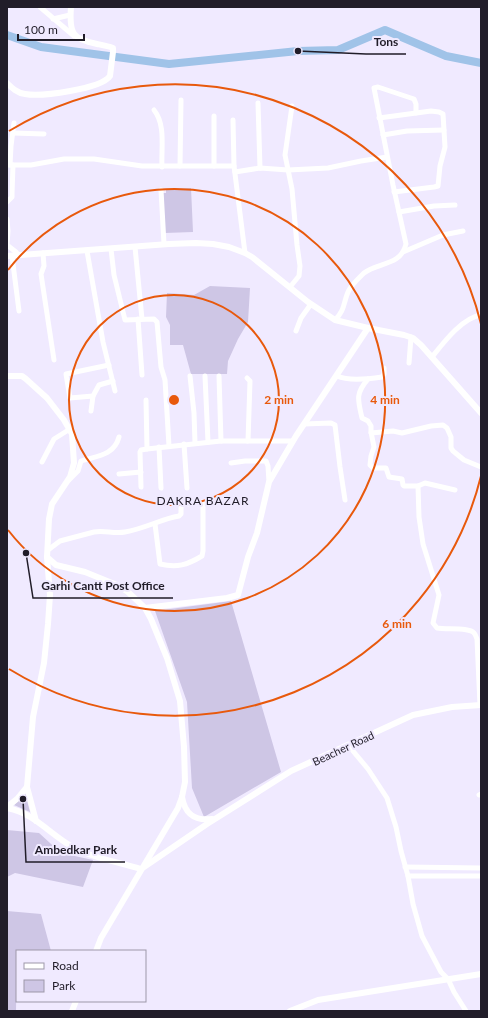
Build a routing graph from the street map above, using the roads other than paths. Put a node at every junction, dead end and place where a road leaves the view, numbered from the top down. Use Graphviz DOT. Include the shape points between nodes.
graph roads {
  1 [pos="40,7"];
  2 [pos="71,7"];
  3 [pos="70,15"];
  4 [pos="53,18"];
  5 [pos="75,37"];
  6 [pos="7,83"];
  7 [pos="180,100"];
  8 [pos="258,103"];
  9 [pos="292,106"];
  10 [pos="154,110"];
  11 [pos="416,113"];
  12 [pos="214,116"];
  13 [pos="379,118"];
  14 [pos="233,120"];
  15 [pos="14,123"];
  16 [pos="444,130"];
  17 [pos="13,133"];
  18 [pos="44,134"];
  19 [pos="383,135"];
  20 [pos="387,157"];
  21 [pos="10,165"];
  22 [pos="162,166"];
  23 [pos="180,166"];
  24 [pos="214,166"];
  25 [pos="260,168"];
  26 [pos="234,169"];
  27 [pos="288,170"];
  28 [pos="161,190"];
  29 [pos="394,192"];
  30 [pos="7,202"];
  31 [pos="455,205"];
  32 [pos="399,212"];
  33 [pos="7,219"];
  34 [pos="463,231"];
  35 [pos="164,244"];
  36 [pos="135,247"];
  37 [pos="111,249"];
  38 [pos="87,251"];
  39 [pos="403,252"];
  40 [pos="42,253"];
  41 [pos="245,253"];
  42 [pos="12,256"];
  43 [pos="290,287"];
  44 [pos="311,304"];
  45 [pos="20,311"];
  46 [pos="481,315"];
  47 [pos="140,319"];
  48 [pos="335,320"];
  49 [pos="368,328"];
  50 [pos="296,331"];
  51 [pos="411,337"];
  52 [pos="432,357"];
  53 [pos="54,360"];
  54 [pos="409,363"];
  55 [pos="109,365"];
  56 [pos="384,368"];
  57 [pos="142,375"];
  58 [pos="7,376"];
  59 [pos="190,376"];
  60 [pos="205,376"];
  61 [pos="219,376"];
  62 [pos="337,376"];
  63 [pos="247,378"];
  64 [pos="368,379"];
  65 [pos="113,381"];
  66 [pos="115,390"];
  67 [pos="93,396"];
  68 [pos="146,400"];
  69 [pos="91,411"];
  70 [pos="481,413"];
  71 [pos="304,424"];
  72 [pos="70,429"];
  73 [pos="371,433"];
  74 [pos="119,437"];
  75 [pos="221,441"];
  76 [pos="248,441"];
  77 [pos="293,441"];
  78 [pos="208,442"];
  79 [pos="195,443"];
  80 [pos="184,444"];
  81 [pos="169,446"];
  82 [pos="159,448"];
  83 [pos="147,449"];
  84 [pos="42,462"];
  85 [pos="231,463"];
  86 [pos="481,467"];
  87 [pos="141,472"];
  88 [pos="119,474"];
  89 [pos="68,481"];
  90 [pos="269,482"];
  91 [pos="418,486"];
  92 [pos="141,487"];
  93 [pos="161,488"];
  94 [pos="187,488"];
  95 [pos="455,490"];
  96 [pos="345,500"];
  97 [pos="155,524"];
  98 [pos="48,554"];
  99 [pos="146,608"];
  100 [pos="481,705"];
  101 [pos="348,745"];
  102 [pos="27,787"];
  103 [pos="182,797"];
  104 [pos="7,808"];
  105 [pos="215,818"];
  106 [pos="36,821"];
  107 [pos="405,867"];
  108 [pos="481,868"];
  109 [pos="141,869"];
  110 [pos="408,876"];
  111 [pos="481,876"];
  112 [pos="96,950"];
  113 [pos="481,974"];
  114 [pos="448,979"];
  115 [pos="290,1011"];
  116 [pos="466,1011"];
  1 -- 4 [label="street"];
  2 -- 3 [label="street"];
  3 -- 4 [label="street"];
  3 -- 5 [label="street"];
  4 -- 5 [label="street"];
  5 -- 6 [label="street" via="83,42 112,48 110,76 104,82 62,93 25,94 14,90"];
  7 -- 23 [label="street"];
  8 -- 25 [label="street"];
  9 -- 27 [label="street" via="285,151"];
  10 -- 22 [label="street" via="160,122"];
  11 -- 13 [label="street"];
  11 -- 13 [label="street" via="414,99 375,88"];
  11 -- 16 [label="street" via="435,111 443,114"];
  12 -- 24 [label="street"];
  13 -- 19 [label="street"];
  14 -- 26 [label="street"];
  15 -- 17 [label="street"];
  16 -- 19 [label="street" via="407,131"];
  16 -- 29 [label="street" via="445,147 438,186"];
  17 -- 18 [label="street"];
  17 -- 21 [label="street"];
  19 -- 20 [label="street"];
  20 -- 27 [label="street" via="328,168"];
  20 -- 29 [label="street"];
  21 -- 22 [label="street" via="31,165 64,159 94,159 133,166"];
  21 -- 30 [label="street" via="12,197"];
  22 -- 23 [label="street"];
  23 -- 24 [label="street"];
  24 -- 26 [label="street"];
  25 -- 26 [label="street"];
  25 -- 27 [label="street"];
  26 -- 41 [label="street"];
  27 -- 43 [label="street" via="294,200 300,266 299,276"];
  28 -- 35 [label="street"];
  29 -- 32 [label="street"];
  31 -- 32 [label="street"];
  32 -- 39 [label="street" via="406,240"];
  33 -- 42 [label="street" via="7,245 16,252"];
  34 -- 39 [label="street" via="443,235"];
  35 -- 36 [label="street"];
  35 -- 41 [label="street" via="213,244"];
  36 -- 37 [label="street"];
  36 -- 47 [label="street"];
  37 -- 38 [label="street"];
  37 -- 47 [label="street" via="124,318"];
  38 -- 40 [label="street"];
  38 -- 55 [label="street"];
  39 -- 48 [label="street" via="391,262 365,272 348,291 343,310"];
  40 -- 42 [label="street"];
  40 -- 53 [label="street" via="44,266 41,274"];
  41 -- 43 [label="street"];
  42 -- 45 [label="street"];
  43 -- 44 [label="street"];
  44 -- 48 [label="street"];
  44 -- 50 [label="street"];
  46 -- 52 [label="street" via="470,318 449,335"];
  47 -- 57 [label="street"];
  47 -- 81 [label="street" via="156,319 158,323"];
  48 -- 49 [label="street"];
  49 -- 51 [label="street"];
  49 -- 62 [label="street"];
  51 -- 52 [label="street"];
  51 -- 54 [label="street"];
  52 -- 70 [label="street"];
  55 -- 65 [label="street"];
  55 -- 67 [label="street" via="66,374 70,398"];
  56 -- 64 [label="street" via="383,376"];
  58 -- 72 [label="street" via="22,376 30,382 47,398"];
  59 -- 79 [label="street"];
  60 -- 78 [label="street"];
  61 -- 75 [label="street"];
  62 -- 64 [label="street" via="346,379"];
  62 -- 71 [label="street"];
  63 -- 76 [label="street" via="250,381"];
  64 -- 73 [label="street" via="361,388 358,400 362,418 370,423"];
  65 -- 66 [label="street"];
  65 -- 67 [label="street" via="99,385"];
  67 -- 69 [label="street"];
  68 -- 83 [label="street"];
  71 -- 77 [label="street"];
  71 -- 96 [label="street" via="335,425"];
  72 -- 84 [label="street" via="54,439"];
  72 -- 89 [label="street" via="74,463"];
  73 -- 86 [label="street" via="402,433 443,425 451,437 453,451 464,460"];
  73 -- 91 [label="street" via="374,448 371,466 386,468 389,476 402,479 404,486"];
  74 -- 89 [label="street" via="115,447 108,452 80,461 77,474"];
  75 -- 76 [label="street"];
  75 -- 78 [label="street"];
  76 -- 77 [label="street"];
  77 -- 90 [label="street"];
  78 -- 79 [label="street"];
  79 -- 80 [label="street"];
  80 -- 81 [label="street"];
  80 -- 94 [label="street"];
  81 -- 82 [label="street"];
  82 -- 83 [label="street"];
  82 -- 93 [label="street"];
  83 -- 87 [label="street" via="140,452"];
  85 -- 90 [label="street" via="266,461"];
  87 -- 88 [label="street"];
  87 -- 92 [label="street"];
  89 -- 98 [label="street" via="52,504"];
  90 -- 99 [label="street" via="238,595"];
  91 -- 95 [label="street" via="429,483"];
  91 -- 100 [label="street" via="423,544 439,595 433,623 444,630 470,630 474,633 477,639"];
  97 -- 97 [label="street" via="179,516 182,505 202,502 202,556 182,566 160,564"];
  97 -- 98 [label="street" via="125,532 98,531 60,541"];
  98 -- 99 [label="street" via="53,564 85,572 117,585"];
  98 -- 102 [label="street" via="48,624 34,717"];
  99 -- 103 [label="street" via="167,658 180,702 185,782"];
  100 -- 101 [label="street, Beacher Road" via="452,707 413,715"];
  101 -- 105 [label="street, Beacher Road" via="291,771"];
  101 -- 107 [label="street" via="387,798"];
  102 -- 104 [label="street"];
  102 -- 106 [label="street"];
  103 -- 105 [label="street" via="188,813 204,820"];
  103 -- 109 [label="street"];
  104 -- 106 [label="street" via="29,815"];
  105 -- 109 [label="street, Beacher Road"];
  106 -- 109 [label="street" via="86,854"];
  107 -- 108 [label="street"];
  107 -- 110 [label="street"];
  109 -- 112 [label="street"];
  110 -- 111 [label="street"];
  110 -- 114 [label="street" via="422,936 441,972"];
  113 -- 114 [label="street"];
  114 -- 115 [label="street" via="318,1000"];
  114 -- 116 [label="street"];
}
